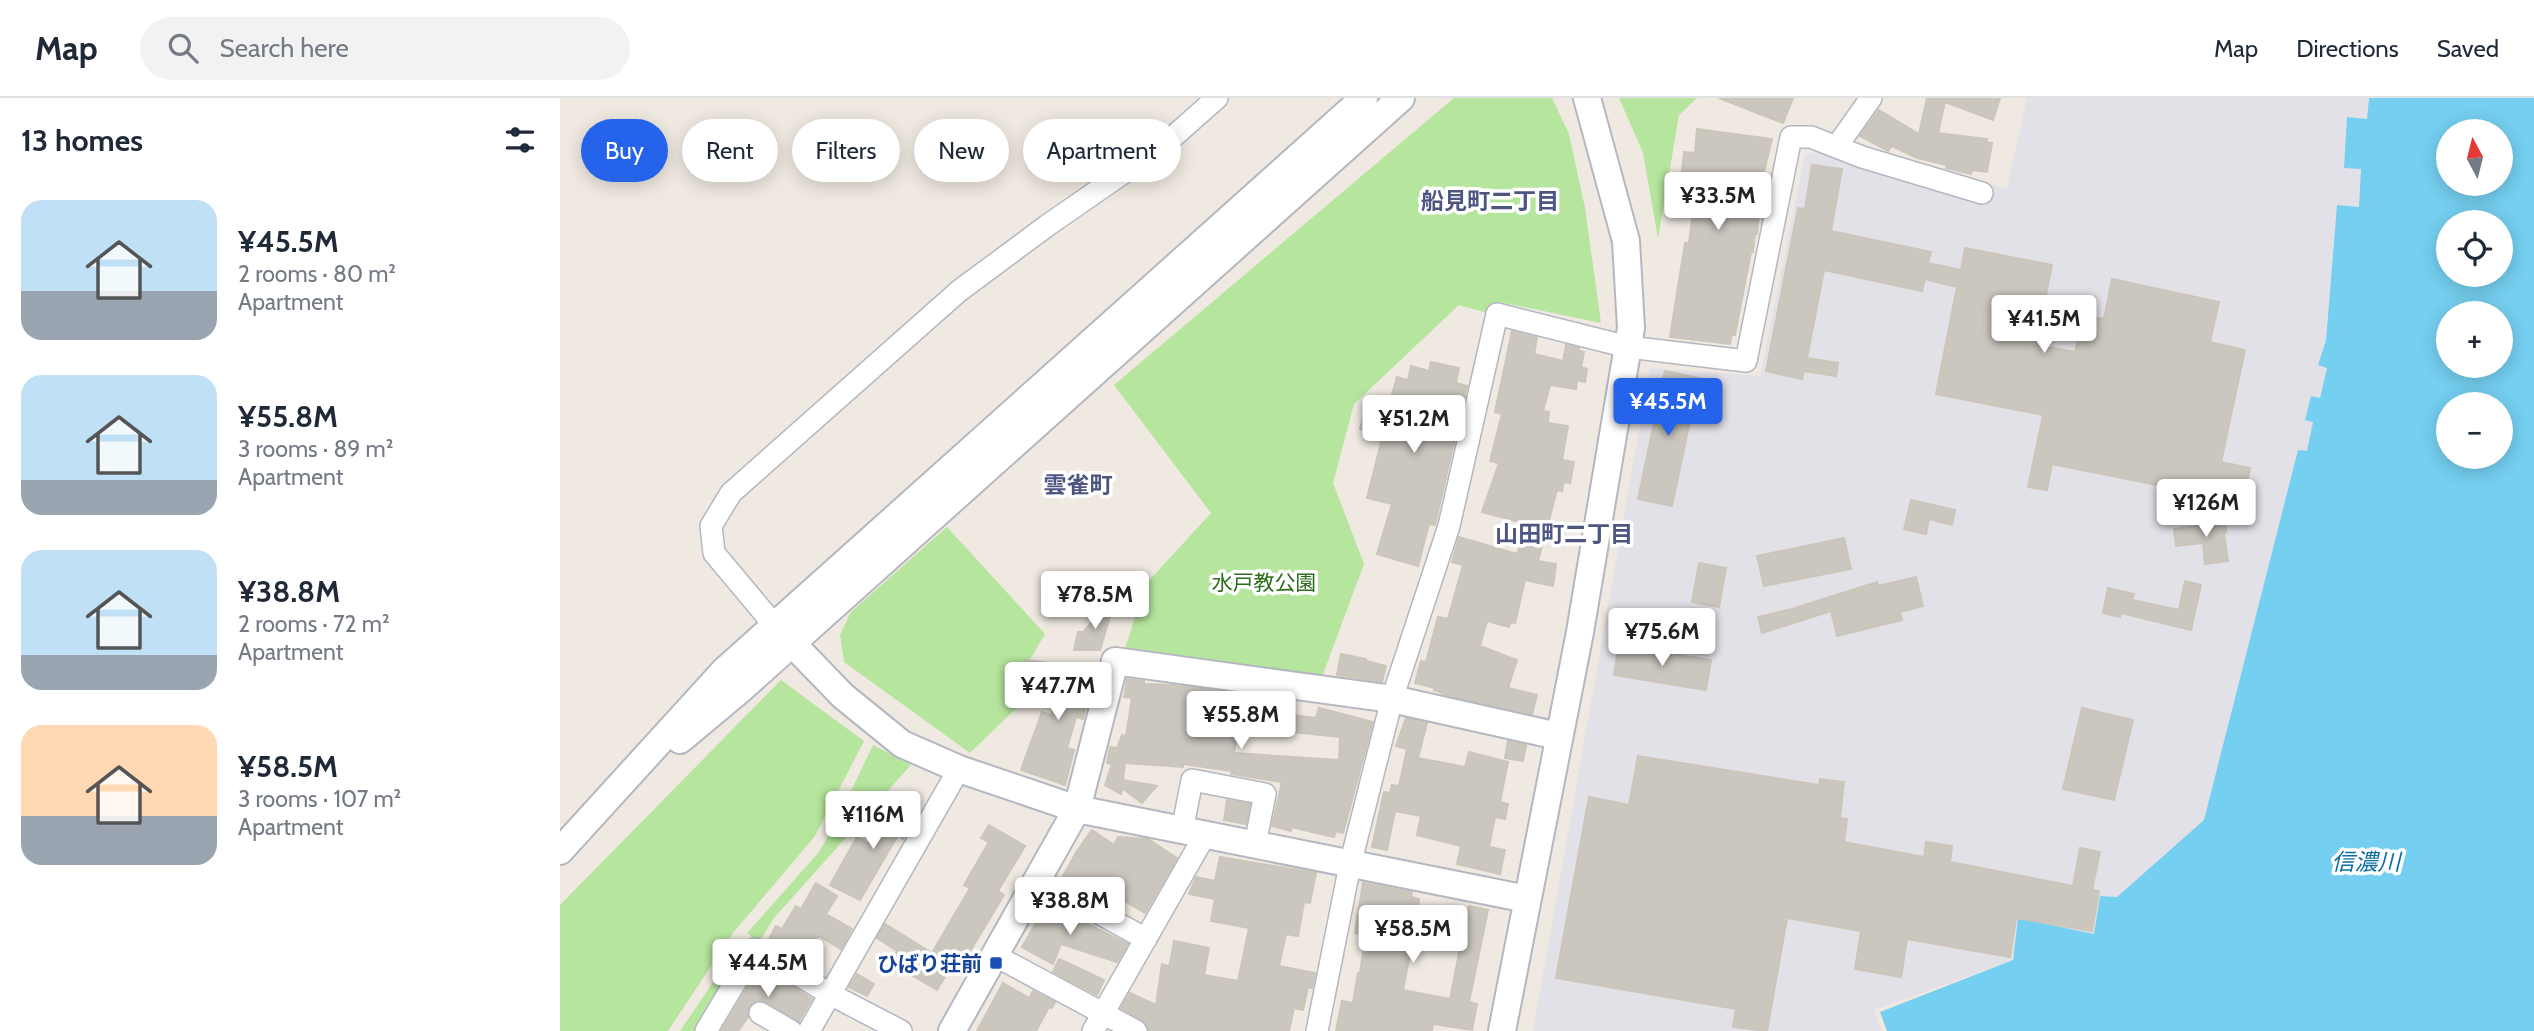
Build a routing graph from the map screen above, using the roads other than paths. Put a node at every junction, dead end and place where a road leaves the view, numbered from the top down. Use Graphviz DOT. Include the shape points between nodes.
graph roads {
  1 [pos="1217,98"];
  2 [pos="1363,98"];
  3 [pos="1401,98"];
  4 [pos="1587,98"];
  5 [pos="1871,98"];
  6 [pos="1837,146"];
  7 [pos="1982,193"];
  8 [pos="1628,347"];
  9 [pos="783,635"];
  10 [pos="1392,699"];
  11 [pos="1558,736"];
  12 [pos="959,769"];
  13 [pos="1077,809"];
  14 [pos="1193,833"];
  15 [pos="1255,845"];
  16 [pos="560,851"];
  17 [pos="1350,865"];
  18 [pos="1037,879"];
  19 [pos="1527,899"];
  20 [pos="1146,939"];
  21 [pos="994,955"];
  22 [pos="830,994"];
  23 [pos="1104,1012"];
  24 [pos="760,1013"];
  25 [pos="706,1031"];
  26 [pos="791,1031"];
  27 [pos="809,1031"];
  28 [pos="901,1031"];
  29 [pos="952,1031"];
  30 [pos="1093,1031"];
  31 [pos="1136,1031"];
  32 [pos="1317,1031"];
  33 [pos="1502,1031"];
  1 -- 9 [label="street" via="1165,144 959,291 731,493 711,526 714,553"];
  2 -- 9 [label="street"];
  3 -- 9 [label="street"];
  4 -- 8 [label="street" via="1626,242"];
  5 -- 6 [label="street"];
  6 -- 7 [label="street"];
  6 -- 8 [label="street" via="1811,137 1791,137 1746,361"];
  8 -- 10 [label="street" via="1497,314 1449,526"];
  8 -- 11 [label="street"];
  9 -- 12 [label="street" via="843,696 902,744"];
  9 -- 16 [label="street" via="724,671"];
  10 -- 11 [label="street"];
  10 -- 13 [label="street" via="1115,661"];
  10 -- 17 [label="street"];
  11 -- 19 [label="street"];
  12 -- 13 [label="street"];
  12 -- 22 [label="street"];
  13 -- 14 [label="street"];
  13 -- 18 [label="street"];
  14 -- 15 [label="street"];
  14 -- 15 [label="street" via="1192,780 1265,794"];
  14 -- 20 [label="street"];
  15 -- 17 [label="street"];
  17 -- 19 [label="street"];
  17 -- 32 [label="street"];
  18 -- 20 [label="street"];
  18 -- 21 [label="street"];
  19 -- 33 [label="street"];
  20 -- 23 [label="street"];
  21 -- 23 [label="street"];
  21 -- 29 [label="street"];
  22 -- 25 [label="street" via="755,949"];
  22 -- 27 [label="street"];
  22 -- 28 [label="street"];
  23 -- 30 [label="street"];
  23 -- 31 [label="street"];
  24 -- 26 [label="street"];
}
